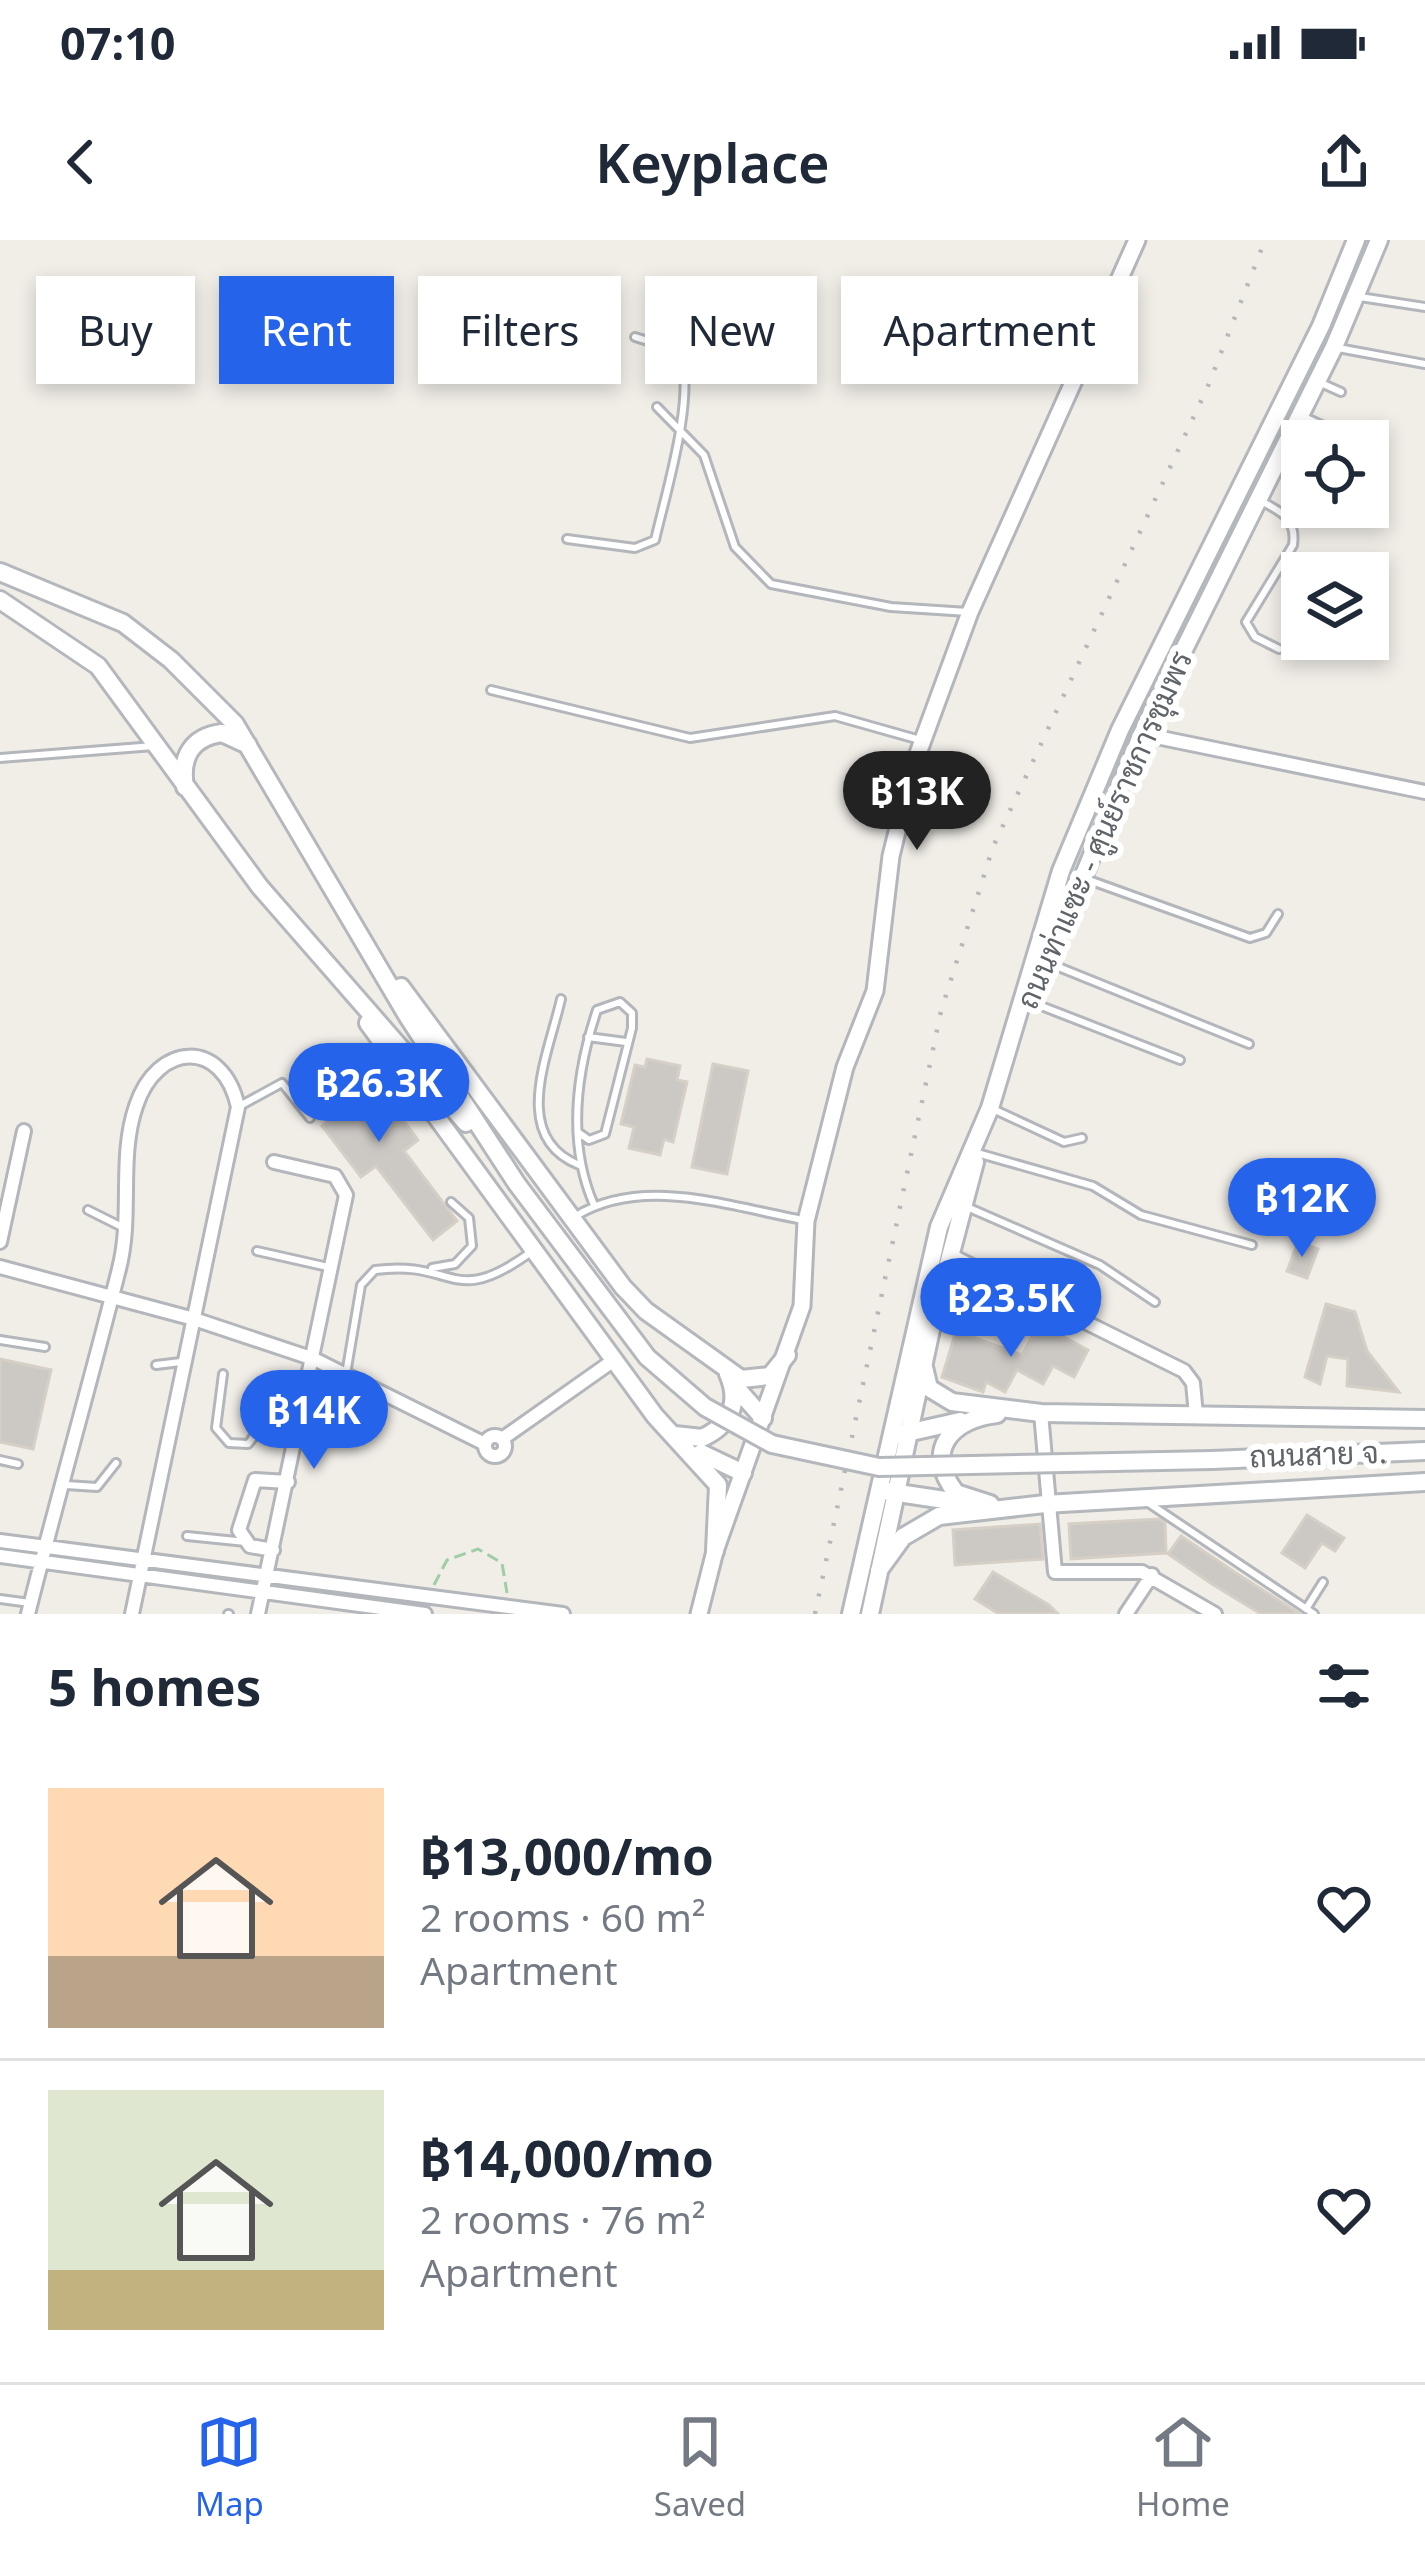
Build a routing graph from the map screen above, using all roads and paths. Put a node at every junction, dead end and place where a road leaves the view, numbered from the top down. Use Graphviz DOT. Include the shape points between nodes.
graph roads {
  1 [pos="1137,240"];
  2 [pos="1356,240"];
  3 [pos="1379,240"];
  4 [pos="1356,297"];
  5 [pos="1425,307"];
  6 [pos="635,337"];
  7 [pos="1334,347"];
  8 [pos="1425,364"];
  9 [pos="1317,381"];
  10 [pos="1341,392"];
  11 [pos="657,407"];
  12 [pos="1301,416"];
  13 [pos="1300,420"];
  14 [pos="1310,420"];
  15 [pos="679,424"];
  16 [pos="1281,467"];
  17 [pos="1259,500"];
  18 [pos="567,539"];
  19 [pos="0,572"];
  20 [pos="0,600"];
  21 [pos="970,612"];
  22 [pos="1279,649"];
  23 [pos="491,690"];
  24 [pos="1120,730"];
  25 [pos="1142,734"];
  26 [pos="922,740"];
  27 [pos="157,745"];
  28 [pos="255,752"];
  29 [pos="0,758"];
  30 [pos="1425,792"];
  31 [pos="187,794"];
  32 [pos="1082,878"];
  33 [pos="1278,914"];
  34 [pos="362,934"];
  35 [pos="1048,962"];
  36 [pos="322,963"];
  37 [pos="561,999"];
  38 [pos="1031,1002"];
  39 [pos="1017,1029"];
  40 [pos="588,1037"];
  41 [pos="627,1042"];
  42 [pos="1250,1044"];
  43 [pos="1180,1060"];
  44 [pos="238,1107"];
  45 [pos="990,1108"];
  46 [pos="310,1118"];
  47 [pos="24,1131"];
  48 [pos="981,1132"];
  49 [pos="579,1133"];
  50 [pos="1082,1138"];
  51 [pos="977,1153"];
  52 [pos="274,1162"];
  53 [pos="579,1165"];
  54 [pos="517,1184"];
  55 [pos="452,1202"];
  56 [pos="595,1205"];
  57 [pos="964,1205"];
  58 [pos="88,1210"];
  59 [pos="573,1218"];
  60 [pos="806,1221"];
  61 [pos="127,1229"];
  62 [pos="0,1241"];
  63 [pos="1252,1245"];
  64 [pos="537,1248"];
  65 [pos="257,1251"];
  66 [pos="950,1255"];
  67 [pos="0,1267"];
  68 [pos="331,1268"];
  69 [pos="428,1269"];
  70 [pos="110,1299"];
  71 [pos="1155,1302"];
  72 [pos="194,1319"];
  73 [pos="0,1340"];
  74 [pos="45,1347"];
  75 [pos="787,1355"];
  76 [pos="314,1359"];
  77 [pos="614,1360"];
  78 [pos="185,1363"];
  79 [pos="923,1364"];
  80 [pos="156,1365"];
  81 [pos="223,1374"];
  82 [pos="346,1374"];
  83 [pos="730,1379"];
  84 [pos="305,1397"];
  85 [pos="1041,1413"];
  86 [pos="1196,1415"];
  87 [pos="763,1418"];
  88 [pos="1425,1419"];
  89 [pos="965,1420"];
  90 [pos="256,1430"];
  91 [pos="669,1432"];
  92 [pos="899,1435"];
  93 [pos="297,1438"];
  94 [pos="687,1439"];
  95 [pos="1425,1451"];
  96 [pos="0,1460"];
  97 [pos="116,1463"];
  98 [pos="18,1464"];
  99 [pos="743,1474"];
  100 [pos="288,1482"];
  101 [pos="1425,1482"];
  102 [pos="62,1484"];
  103 [pos="886,1492"];
  104 [pos="1142,1499"];
  105 [pos="978,1504"];
  106 [pos="1045,1504"];
  107 [pos="187,1537"];
  108 [pos="0,1541"];
  109 [pos="246,1542"];
  110 [pos="45,1546"];
  111 [pos="273,1550"];
  112 [pos="715,1551"];
  113 [pos="0,1556"];
  114 [pos="145,1559"];
  115 [pos="41,1562"];
  116 [pos="879,1570"];
  117 [pos="142,1574"];
  118 [pos="268,1574"];
  119 [pos="1152,1575"];
  120 [pos="1323,1582"];
  121 [pos="263,1591"];
  122 [pos="413,1594"];
  123 [pos="432,1597"];
  124 [pos="0,1598"];
  125 [pos="505,1606"];
  126 [pos="29,1609"];
  127 [pos="1310,1611"];
  128 [pos="416,1613"];
  129 [pos="132,1614"];
  130 [pos="258,1614"];
  131 [pos="563,1614"];
  132 [pos="699,1614"];
  133 [pos="851,1614"];
  134 [pos="870,1614"];
  135 [pos="1126,1614"];
  136 [pos="1215,1614"];
  1 -- 21 [label="street"];
  2 -- 24 [label="main road, ถนนท่าแซะ - ศูนย์ราชการชุมพร"];
  3 -- 4 [label="main road, ถนนท่าแซะ - ศูนย์ราชการชุมพร"];
  4 -- 5 [label="lane"];
  4 -- 7 [label="main road, ถนนท่าแซะ - ศูนย์ราชการชุมพร"];
  6 -- 15 [label="lane" via="680,351"];
  7 -- 8 [label="lane"];
  7 -- 9 [label="main road, ถนนท่าแซะ - ศูนย์ราชการชุมพร"];
  9 -- 10 [label="lane"];
  9 -- 12 [label="main road, ถนนท่าแซะ - ศูนย์ราชการชุมพร"];
  11 -- 15 [label="lane"];
  12 -- 13 [label="main road, ถนนท่าแซะ - ศูนย์ราชการชุมพร"];
  12 -- 14 [label="lane"];
  15 -- 18 [label="lane" via="655,540 634,548"];
  15 -- 21 [label="lane" via="704,455 735,547 771,584 891,607"];
  16 -- 17 [label="main road, ถนนท่าแซะ - ศูนย์ราชการชุมพร"];
  17 -- 22 [label="lane" via="1283,512 1295,532 1246,622 1255,638"];
  17 -- 25 [label="main road, ถนนท่าแซะ - ศูนย์ราชการชุมพร"];
  19 -- 28 [label="main road" via="103,612 143,637 223,710"];
  20 -- 27 [label="main road" via="98,666"];
  21 -- 26 [label="street"];
  23 -- 26 [label="lane" via="690,738 836,716"];
  24 -- 25 [label="main road"];
  24 -- 39 [label="main road, ถนนท่าแซะ - ศูนย์ราชการชุมพร" via="1061,871"];
  25 -- 30 [label="street"];
  25 -- 32 [label="main road, ถนนท่าแซะ - ศูนย์ราชการชุมพร"];
  26 -- 60 [label="street" via="891,856 875,991 845,1067"];
  27 -- 29 [label="lane"];
  27 -- 31 [label="main road"];
  28 -- 31 [label="main road" via="234,736 199,740 184,759"];
  28 -- 34 [label="main road"];
  31 -- 36 [label="main road"];
  32 -- 33 [label="lane" via="1250,938 1266,933"];
  32 -- 35 [label="main road, ถนนท่าแซะ - ศูนย์ราชการชุมพร"];
  34 -- 54 [label="main road"];
  34 -- 59 [label="main road"];
  35 -- 38 [label="main road, ถนนท่าแซะ - ศูนย์ราชการชุมพร"];
  35 -- 42 [label="lane"];
  36 -- 54 [label="main road"];
  36 -- 64 [label="main road"];
  37 -- 53 [label="lane" via="536,1108 550,1144"];
  38 -- 39 [label="main road, ถนนท่าแซะ - ศูนย์ราชการชุมพร"];
  38 -- 43 [label="lane"];
  39 -- 45 [label="main road, ถนนท่าแซะ - ศูนย์ราชการชุมพร"];
  40 -- 41 [label="lane"];
  40 -- 41 [label="lane" via="597,1010 620,1002 632,1013"];
  40 -- 49 [label="lane"];
  41 -- 49 [label="lane" via="605,1134 589,1140"];
  44 -- 46 [label="lane" via="282,1084"];
  44 -- 61 [label="street" via="207,1060 173,1057 159,1065 133,1118"];
  44 -- 72 [label="street"];
  45 -- 48 [label="main road, ถนนท่าแซะ - ศูนย์ราชการชุมพร"];
  45 -- 50 [label="lane" via="1064,1142"];
  47 -- 62 [label="street" via="10,1165"];
  48 -- 51 [label="main road"];
  48 -- 92 [label="main road" via="939,1227"];
  49 -- 53 [label="lane"];
  51 -- 57 [label="main road"];
  51 -- 63 [label="lane" via="1093,1186 1141,1215"];
  52 -- 68 [label="street" via="334,1176 343,1186"];
  53 -- 56 [label="lane"];
  54 -- 95 [label="main road, ถนนสาย จ., bridge" via="646,1357 705,1406 772,1444 880,1467"];
  55 -- 69 [label="lane" via="469,1218 472,1246 454,1264"];
  56 -- 59 [label="lane"];
  56 -- 60 [label="lane" via="652,1196"];
  57 -- 66 [label="main road"];
  57 -- 71 [label="lane" via="1100,1265"];
  58 -- 61 [label="lane"];
  59 -- 83 [label="main road" via="646,1311"];
  60 -- 75 [label="street" via="802,1306"];
  61 -- 70 [label="street"];
  64 -- 69 [label="lane" via="481,1282"];
  64 -- 77 [label="main road"];
  65 -- 68 [label="lane"];
  66 -- 79 [label="main road"];
  66 -- 86 [label="street" via="1184,1371"];
  67 -- 70 [label="street"];
  68 -- 76 [label="street"];
  69 -- 82 [label="lane" via="375,1270 361,1285"];
  70 -- 72 [label="street"];
  70 -- 102 [label="street"];
  72 -- 76 [label="street"];
  72 -- 78 [label="street"];
  73 -- 74 [label="lane"];
  75 -- 83 [label="main road" via="760,1382"];
  75 -- 87 [label="street"];
  76 -- 82 [label="street"];
  76 -- 84 [label="street"];
  77 -- 82 [label="street" via="502,1438 499,1455"];
  77 -- 91 [label="main road"];
  78 -- 80 [label="lane"];
  78 -- 114 [label="street"];
  79 -- 85 [label="main road" via="929,1388 952,1402"];
  79 -- 92 [label="main road"];
  81 -- 90 [label="lane" via="219,1437 248,1444"];
  83 -- 87 [label="main road"];
  83 -- 94 [label="main road" via="734,1402 726,1422"];
  84 -- 90 [label="lane" via="272,1396"];
  84 -- 93 [label="street"];
  85 -- 86 [label="main road"];
  85 -- 89 [label="main road"];
  85 -- 106 [label="street"];
  86 -- 88 [label="main road"];
  87 -- 99 [label="street"];
  89 -- 92 [label="main road"];
  89 -- 105 [label="main road" via="945,1442 943,1470 956,1492"];
  90 -- 93 [label="lane"];
  91 -- 94 [label="main road"];
  91 -- 112 [label="main road" via="718,1485"];
  92 -- 103 [label="main road"];
  93 -- 100 [label="street"];
  94 -- 99 [label="main road" via="716,1465"];
  96 -- 98 [label="lane"];
  97 -- 102 [label="lane" via="97,1487"];
  99 -- 112 [label="street"];
  100 -- 109 [label="street" via="262,1478 249,1486 239,1530"];
  100 -- 111 [label="street"];
  101 -- 104 [label="main road"];
  102 -- 110 [label="street"];
  103 -- 105 [label="main road"];
  103 -- 116 [label="main road"];
  103 -- 133 [label="main road"];
  104 -- 106 [label="main road"];
  104 -- 127 [label="lane"];
  105 -- 106 [label="main road"];
  106 -- 116 [label="main road" via="939,1516 903,1537"];
  106 -- 119 [label="street" via="1055,1572"];
  107 -- 109 [label="lane"];
  108 -- 110 [label="street"];
  109 -- 111 [label="street"];
  110 -- 114 [label="street"];
  110 -- 115 [label="street"];
  111 -- 118 [label="street"];
  112 -- 132 [label="street"];
  113 -- 115 [label="street"];
  114 -- 117 [label="street"];
  114 -- 118 [label="street"];
  115 -- 117 [label="street"];
  115 -- 126 [label="street"];
  116 -- 134 [label="main road"];
  117 -- 121 [label="street"];
  117 -- 129 [label="street"];
  118 -- 121 [label="street"];
  118 -- 122 [label="street"];
  119 -- 135 [label="street"];
  119 -- 136 [label="street"];
  120 -- 127 [label="lane"];
  121 -- 128 [label="street"];
  121 -- 130 [label="street"];
  122 -- 123 [label="street"];
  122 -- 128 [label="street"];
  123 -- 125 [label="street"];
  123 -- 125 [label="path" via="441,1565 478,1549 493,1554 507,1574"];
  124 -- 126 [label="lane"];
  125 -- 131 [label="street"];
}
